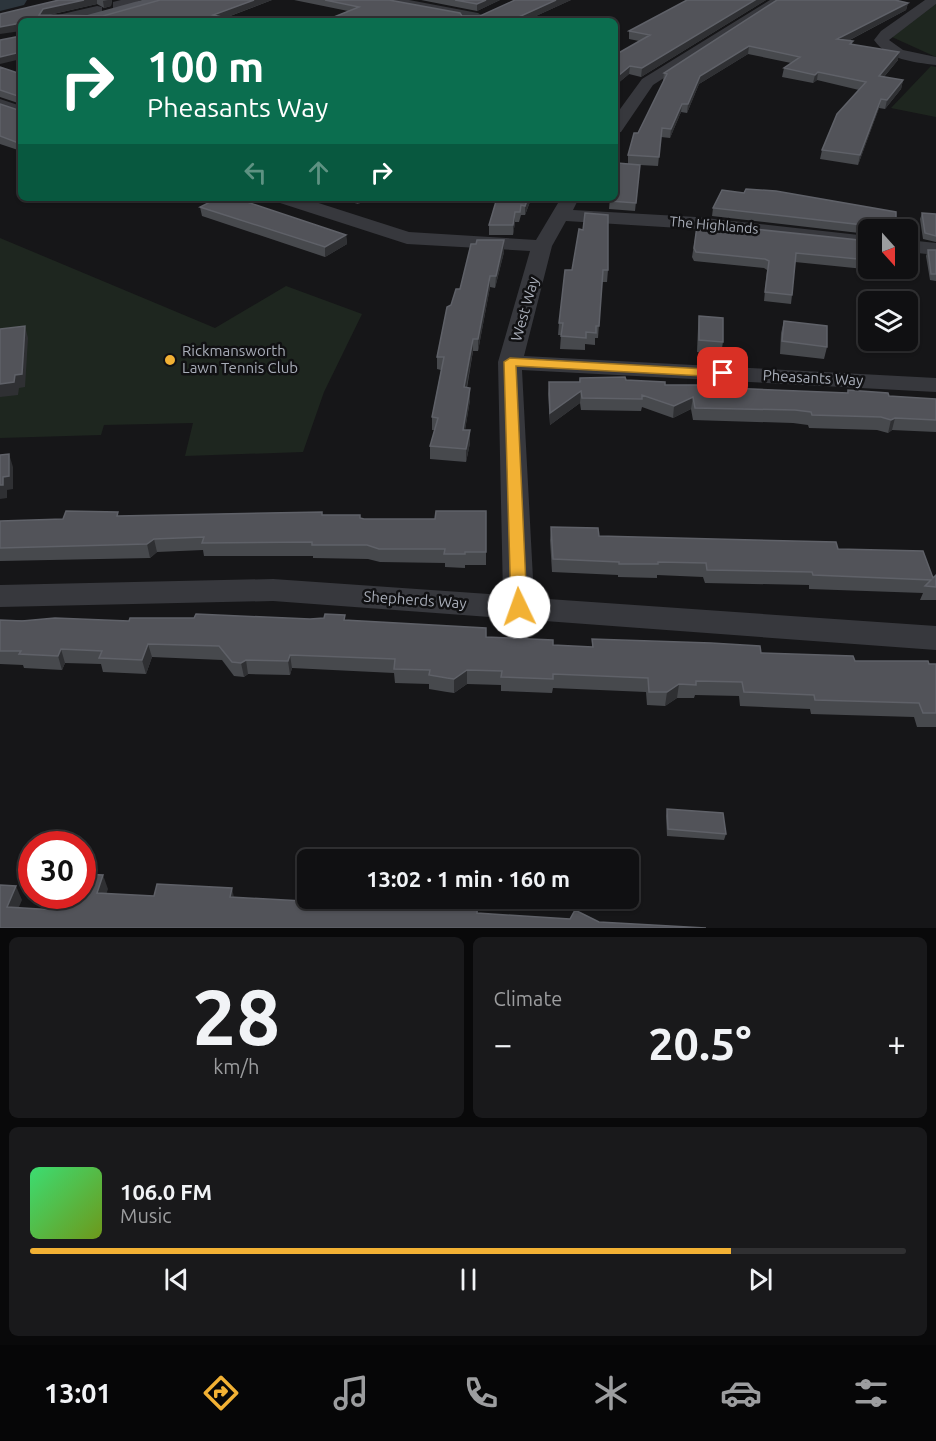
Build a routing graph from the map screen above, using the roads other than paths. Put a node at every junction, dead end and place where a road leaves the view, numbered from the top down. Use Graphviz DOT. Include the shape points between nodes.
graph roads {
  1 [pos="388,0"];
  2 [pos="778,0"];
  3 [pos="147,1"];
  4 [pos="900,2"];
  5 [pos="928,3"];
  6 [pos="118,5"];
  7 [pos="101,17"];
  8 [pos="478,17"];
  9 [pos="936,61"];
  10 [pos="0,104"];
  11 [pos="18,110"];
  12 [pos="618,123"];
  13 [pos="293,201"];
  14 [pos="564,206"];
  15 [pos="858,241"];
  16 [pos="542,246"];
  17 [pos="918,247"];
  18 [pos="936,249"];
  19 [pos="510,362"];
  20 [pos="936,385"];
  21 [pos="0,596"];
  22 [pos="519,607"];
  23 [pos="936,638"];
  1 -- 8 [label="street"];
  2 -- 12 [label="street" via="647,82"];
  3 -- 6 [label="street"];
  3 -- 7 [label="main road"];
  4 -- 5 [label="street"];
  5 -- 9 [label="street" via="881,40 898,53"];
  10 -- 11 [label="street"];
  13 -- 16 [label="street" via="407,238"];
  14 -- 15 [label="street, The Highlands"];
  14 -- 16 [label="street, West Way"];
  16 -- 19 [label="street, West Way"];
  17 -- 18 [label="street"];
  19 -- 20 [label="street, Pheasants Way"];
  19 -- 22 [label="street, West Way"];
  21 -- 22 [label="street, Shepherds Way" via="273,590"];
  22 -- 23 [label="street, Shepherds Way"];
}
